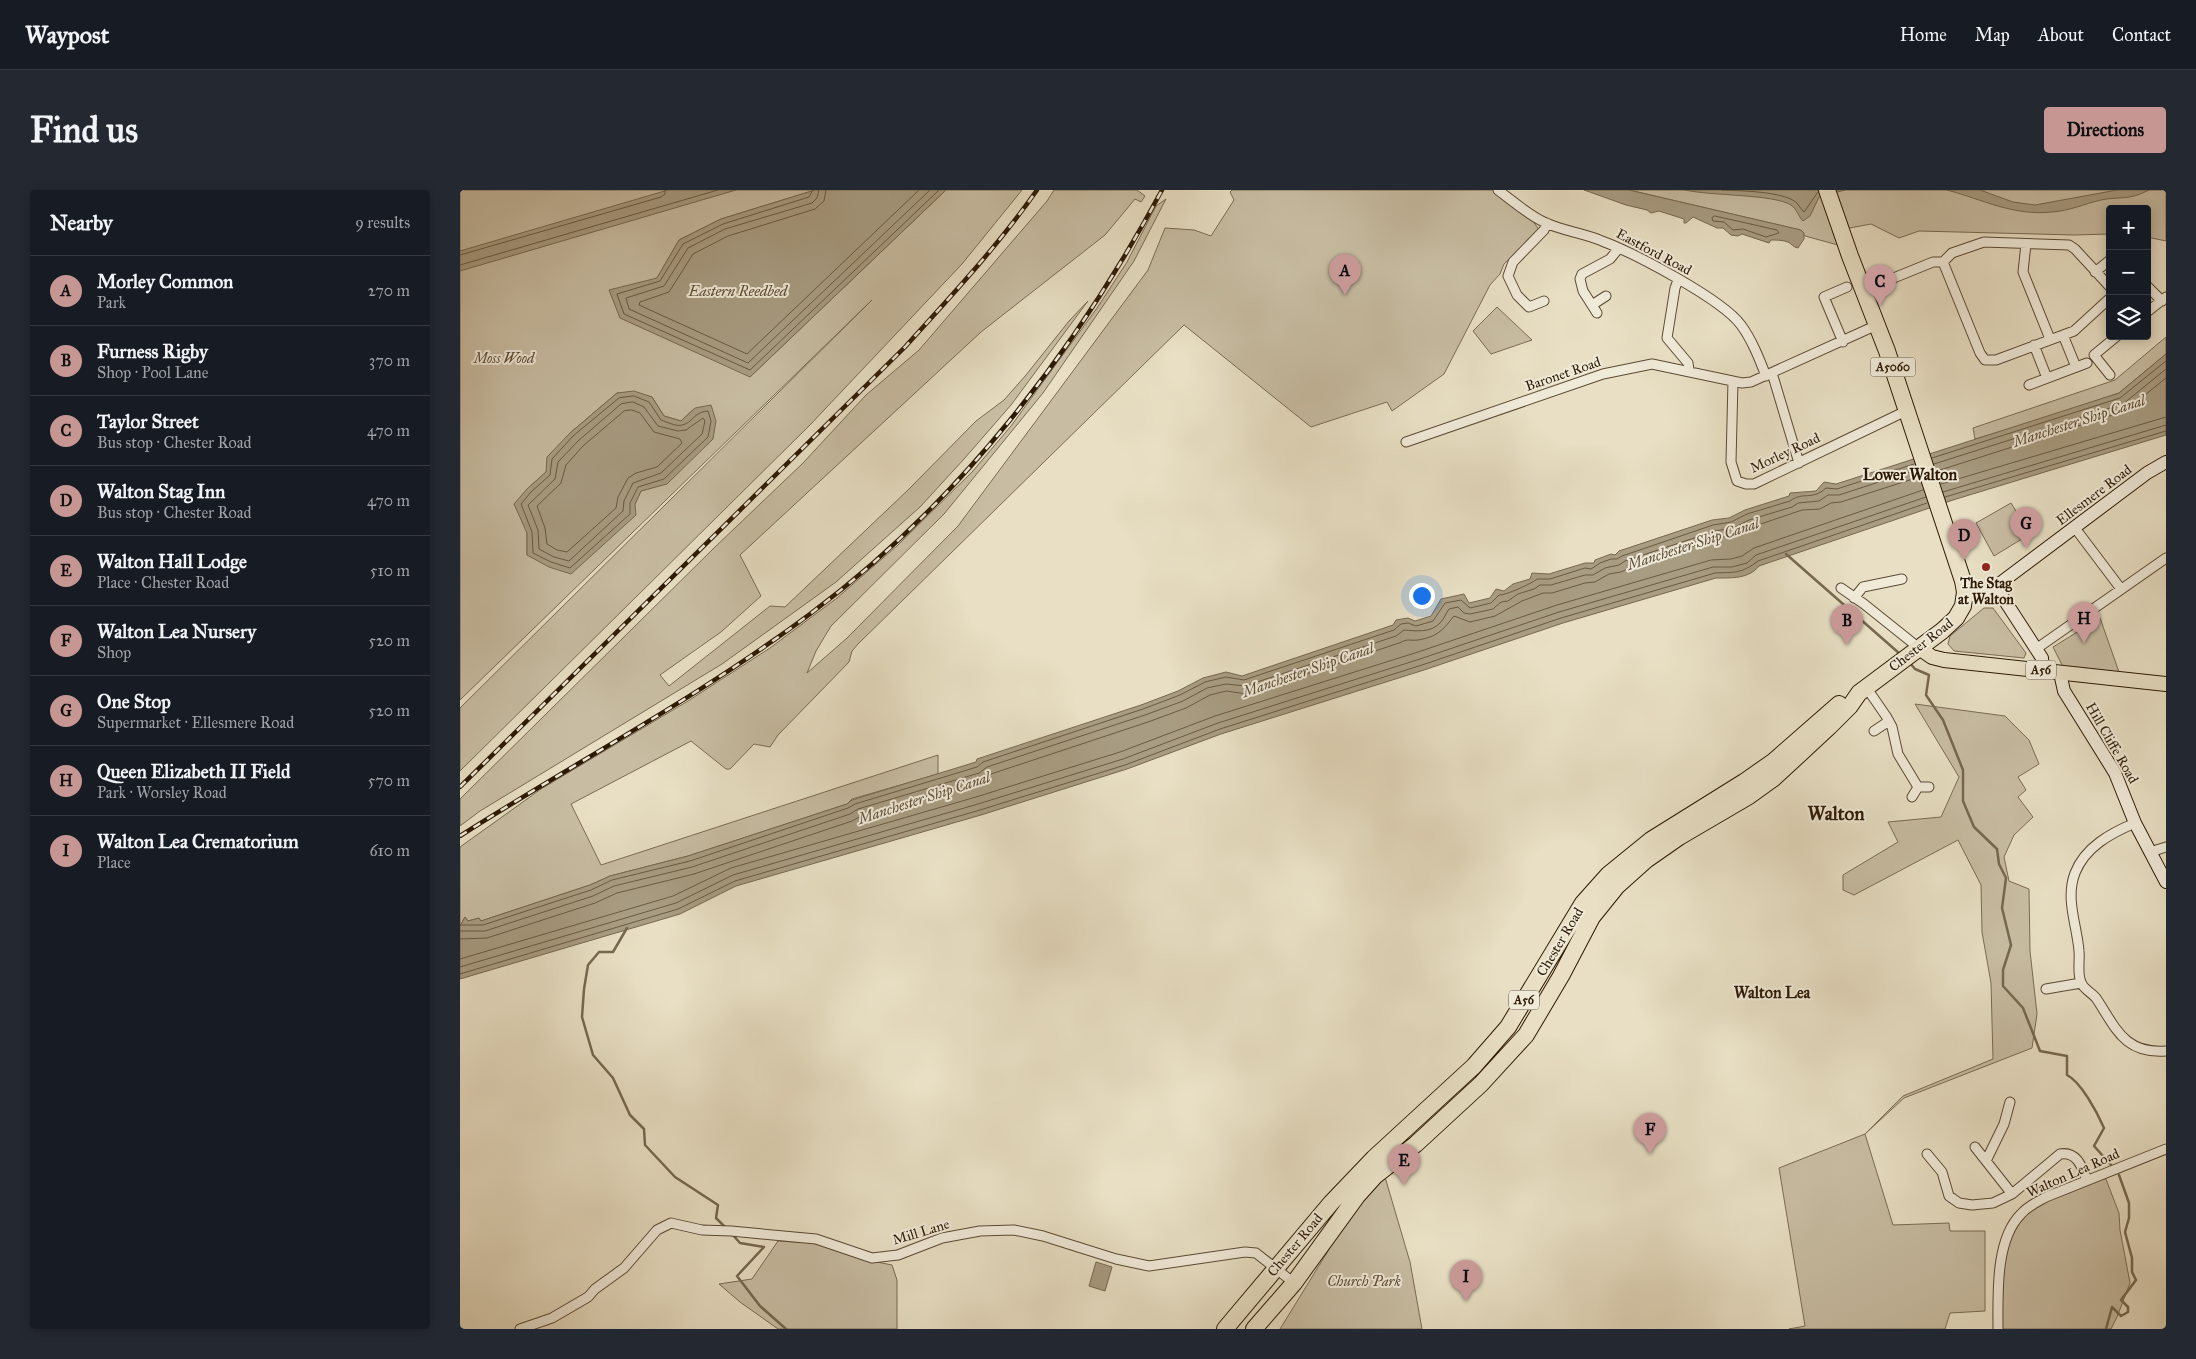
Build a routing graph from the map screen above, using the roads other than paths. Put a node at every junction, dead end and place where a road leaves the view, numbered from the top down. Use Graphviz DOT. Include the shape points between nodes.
graph roads {
  1 [pos="1498,190"];
  2 [pos="1827,190"];
  3 [pos="1546,223"];
  4 [pos="2026,244"];
  5 [pos="1619,248"];
  6 [pos="1943,262"];
  7 [pos="2106,263"];
  8 [pos="2095,272"];
  9 [pos="1678,280"];
  10 [pos="2106,283"];
  11 [pos="1847,287"];
  12 [pos="2151,289"];
  13 [pos="1864,290"];
  14 [pos="1606,296"];
  15 [pos="2164,299"];
  16 [pos="1544,301"];
  17 [pos="2106,302"];
  18 [pos="1592,305"];
  19 [pos="2151,309"];
  20 [pos="1597,313"];
  21 [pos="1877,326"];
  22 [pos="2063,335"];
  23 [pos="2050,339"];
  24 [pos="2113,340"];
  25 [pos="1843,342"];
  26 [pos="2034,345"];
  27 [pos="2087,363"];
  28 [pos="2076,367"];
  29 [pos="1689,370"];
  30 [pos="1769,374"];
  31 [pos="2110,375"];
  32 [pos="2047,378"];
  33 [pos="1733,381"];
  34 [pos="2029,385"];
  35 [pos="1910,416"];
  36 [pos="1406,442"];
  37 [pos="2166,462"];
  38 [pos="1799,463"];
  39 [pos="2075,528"];
  40 [pos="2166,558"];
  41 [pos="1902,579"];
  42 [pos="1996,587"];
  43 [pos="1840,588"];
  44 [pos="2121,589"];
  45 [pos="1965,597"];
  46 [pos="1854,598"];
  47 [pos="2036,649"];
  48 [pos="1916,650"];
  49 [pos="2043,670"];
  50 [pos="2060,673"];
  51 [pos="2166,684"];
  52 [pos="1863,690"];
  53 [pos="1889,721"];
  54 [pos="1874,731"];
  55 [pos="1918,787"];
  56 [pos="1929,788"];
  57 [pos="1912,798"];
  58 [pos="2134,822"];
  59 [pos="2166,847"];
  60 [pos="2150,852"];
  61 [pos="2166,882"];
  62 [pos="2081,983"];
  63 [pos="2046,989"];
  64 [pos="2166,1050"];
  65 [pos="2010,1102"];
  66 [pos="1975,1147"];
  67 [pos="2166,1149"];
  68 [pos="1927,1154"];
  69 [pos="1986,1161"];
  70 [pos="2087,1180"];
  71 [pos="2012,1194"];
  72 [pos="1275,1268"];
  73 [pos="1294,1283"];
  74 [pos="520,1329"];
  75 [pos="1225,1329"];
  76 [pos="1254,1329"];
  77 [pos="1998,1329"];
  1 -- 3 [label="street, Eastford Road"];
  2 -- 13 [label="highway, A5060"];
  3 -- 5 [label="street, Eastford Road"];
  3 -- 16 [label="street" via="1544,230 1513,262 1508,276 1517,296 1529,307"];
  4 -- 6 [label="street" via="1984,242 1952,253"];
  4 -- 8 [label="street" via="2069,246 2076,249"];
  4 -- 23 [label="street" via="2023,272"];
  5 -- 9 [label="street, Eastford Road"];
  5 -- 18 [label="street" via="1610,259 1581,276 1579,284"];
  6 -- 13 [label="street" via="1934,262"];
  6 -- 26 [label="street" via="1980,353 1986,360 1996,360"];
  7 -- 8 [label="street"];
  8 -- 10 [label="street"];
  9 -- 29 [label="street" via="1667,338 1688,363"];
  9 -- 30 [label="street, Eastford Road" via="1708,297 1740,323"];
  11 -- 25 [label="street" via="1824,297"];
  12 -- 15 [label="street"];
  13 -- 21 [label="highway, A5060"];
  14 -- 18 [label="street"];
  15 -- 19 [label="street"];
  17 -- 22 [label="street" via="2074,331"];
  18 -- 20 [label="street"];
  21 -- 25 [label="street, Baronet Road"];
  21 -- 35 [label="highway, A5060"];
  22 -- 23 [label="street"];
  22 -- 28 [label="street"];
  23 -- 26 [label="street"];
  24 -- 31 [label="street" via="2094,355"];
  25 -- 30 [label="street, Baronet Road"];
  26 -- 32 [label="street"];
  27 -- 28 [label="street"];
  28 -- 32 [label="street"];
  29 -- 33 [label="street, Baronet Road"];
  29 -- 36 [label="street, Baronet Road" via="1652,364 1603,374"];
  30 -- 33 [label="street, Baronet Road" via="1751,382"];
  30 -- 38 [label="street, Eastford Road"];
  32 -- 34 [label="street"];
  33 -- 38 [label="street, Morley Road" via="1731,462 1737,481 1754,484"];
  35 -- 38 [label="street, Morley Road"];
  35 -- 45 [label="highway, A5060" via="1963,581"];
  37 -- 39 [label="street, Ellesmere Road"];
  39 -- 42 [label="street, Ellesmere Road"];
  39 -- 44 [label="street"];
  40 -- 44 [label="street"];
  41 -- 46 [label="street" via="1863,587"];
  42 -- 45 [label="street, Ellesmere Road" via="1986,593"];
  42 -- 47 [label="street"];
  43 -- 46 [label="street"];
  44 -- 47 [label="street"];
  45 -- 48 [label="highway, Chester Road" via="1956,618"];
  46 -- 48 [label="street"];
  47 -- 49 [label="street" via="2042,658"];
  48 -- 49 [label="main road, A56" via="1944,660"];
  48 -- 52 [label="highway, Chester Road / A56"];
  49 -- 50 [label="main road, A56"];
  50 -- 51 [label="main road, A56"];
  50 -- 58 [label="street, Hill Cliffe Road" via="2064,691 2115,773"];
  52 -- 53 [label="street"];
  52 -- 72 [label="highway, Chester Road / A56" via="1844,699 1774,761 1651,840 1608,875 1583,903 1508,1027 1474,1066 1374,1158"];
  52 -- 73 [label="highway, Chester Road / A56" via="1774,778 1679,837 1617,886 1592,917 1526,1035 1481,1084 1375,1176"];
  53 -- 54 [label="street"];
  53 -- 55 [label="street" via="1898,754"];
  55 -- 56 [label="street"];
  55 -- 57 [label="street"];
  58 -- 60 [label="street, Hill Cliffe Road"];
  58 -- 62 [label="street" via="2098,843 2080,864 2073,879 2071,903"];
  59 -- 60 [label="street"];
  60 -- 61 [label="street, Hill Cliffe Road"];
  62 -- 63 [label="street"];
  62 -- 64 [label="street" via="2129,1043 2147,1050"];
  65 -- 69 [label="street" via="2004,1124"];
  66 -- 69 [label="street"];
  67 -- 70 [label="street, Walton Lea Road"];
  68 -- 71 [label="street" via="1942,1172 1949,1196 1958,1203 1993,1203"];
  69 -- 71 [label="street"];
  70 -- 71 [label="street" via="2077,1159 2060,1154"];
  70 -- 77 [label="street, Walton Lea Road" via="2029,1206 2011,1227 2000,1275"];
  72 -- 73 [label="street, Mill Lane"];
  72 -- 74 [label="street, Mill Lane" via="1256,1253 1245,1252 1149,1266 1014,1230 980,1231 942,1238 898,1255 872,1258 816,1239 702,1230 671,1223 657,1230 624,1268 588,1297 552,1318"];
  72 -- 75 [label="highway, Chester Road / A56"];
  73 -- 76 [label="highway, Chester Road / A56"];
}
